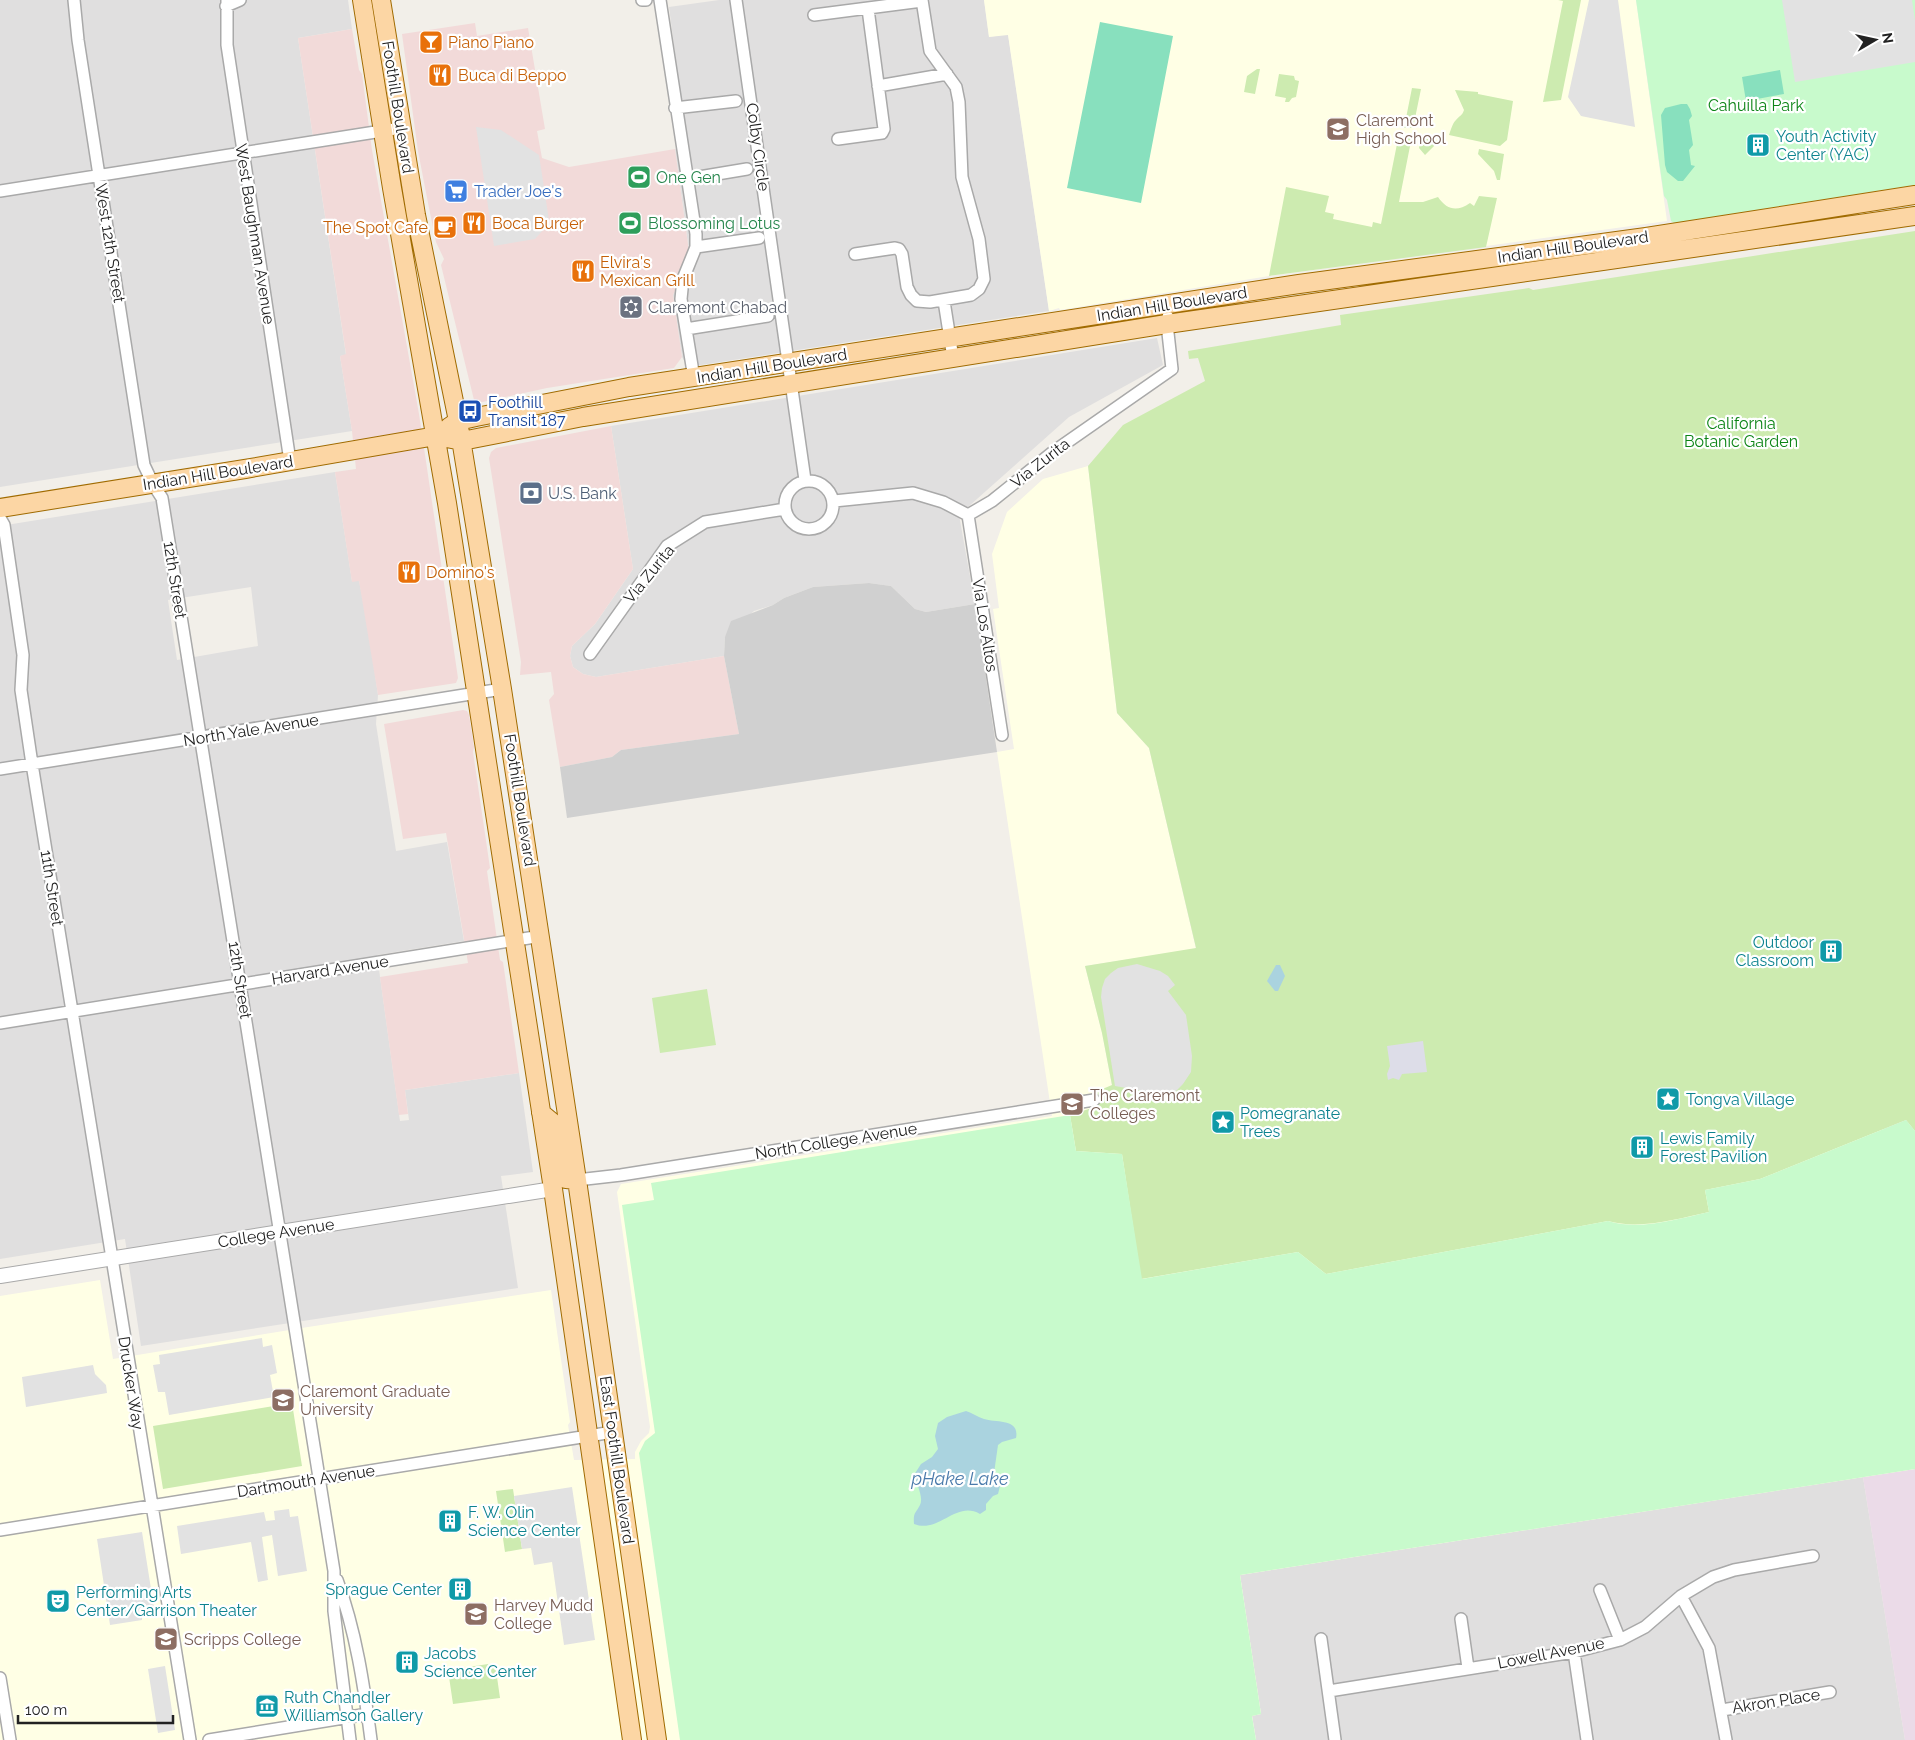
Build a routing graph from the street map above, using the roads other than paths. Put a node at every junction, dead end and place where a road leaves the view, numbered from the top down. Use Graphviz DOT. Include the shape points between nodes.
graph roads {
  1 [pos="74,0"];
  2 [pos="240,0"];
  3 [pos="362,0"];
  4 [pos="380,0"];
  5 [pos="660,0"];
  6 [pos="736,0"];
  7 [pos="922,0"];
  8 [pos="227,3"];
  9 [pos="868,9"];
  10 [pos="814,15"];
  11 [pos="947,74"];
  12 [pos="878,86"];
  13 [pos="736,101"];
  14 [pos="675,108"];
  15 [pos="401,128"];
  16 [pos="382,131"];
  17 [pos="838,139"];
  18 [pos="243,153"];
  19 [pos="747,169"];
  20 [pos="99,176"];
  21 [pos="687,179"];
  22 [pos="0,191"];
  23 [pos="1915,195"];
  24 [pos="1915,216"];
  25 [pos="759,238"];
  26 [pos="696,247"];
  27 [pos="855,254"];
  28 [pos="944,301"];
  29 [pos="1169,304"];
  30 [pos="768,316"];
  31 [pos="1167,324"];
  32 [pos="686,329"];
  33 [pos="950,338"];
  34 [pos="953,358"];
  35 [pos="789,363"];
  36 [pos="694,378"];
  37 [pos="792,384"];
  38 [pos="458,421"];
  39 [pos="436,436"];
  40 [pos="462,441"];
  41 [pos="290,461"];
  42 [pos="806,480"];
  43 [pos="152,484"];
  44 [pos="834,501"];
  45 [pos="0,508"];
  46 [pos="785,509"];
  47 [pos="968,515"];
  48 [pos="0,518"];
  49 [pos="590,654"];
  50 [pos="502,689"];
  51 [pos="476,694"];
  52 [pos="1002,736"];
  53 [pos="200,738"];
  54 [pos="32,764"];
  55 [pos="0,770"];
  56 [pos="541,936"];
  57 [pos="514,941"];
  58 [pos="241,984"];
  59 [pos="71,1012"];
  60 [pos="0,1023"];
  61 [pos="1094,1100"];
  62 [pos="541,1114"];
  63 [pos="577,1180"];
  64 [pos="553,1189"];
  65 [pos="279,1232"];
  66 [pos="112,1259"];
  67 [pos="589,1264"];
  68 [pos="0,1276"];
  69 [pos="613,1432"];
  70 [pos="589,1436"];
  71 [pos="320,1479"];
  72 [pos="152,1506"];
  73 [pos="0,1530"];
  74 [pos="1813,1556"];
  75 [pos="334,1571"];
  76 [pos="1600,1590"];
  77 [pos="1681,1596"];
  78 [pos="1460,1619"];
  79 [pos="1321,1639"];
  80 [pos="1620,1640"];
  81 [pos="1574,1652"];
  82 [pos="1468,1668"];
  83 [pos="0,1678"];
  84 [pos="1328,1690"];
  85 [pos="1830,1692"];
  86 [pos="1722,1710"];
  87 [pos="368,1714"];
  88 [pos="347,1718"];
  89 [pos="10,1740"];
  90 [pos="190,1740"];
  91 [pos="209,1740"];
  92 [pos="350,1740"];
  93 [pos="372,1740"];
  94 [pos="632,1740"];
  95 [pos="657,1740"];
  96 [pos="1336,1740"];
  97 [pos="1587,1740"];
  98 [pos="1726,1740"];
  1 -- 20 [label="street, West 12th Street"];
  2 -- 8 [label="street, West Baughman Avenue"];
  3 -- 16 [label="main road, Foothill Boulevard"];
  4 -- 15 [label="main road, Foothill Boulevard"];
  5 -- 14 [label="street"];
  6 -- 35 [label="street, Colby Circle"];
  7 -- 9 [label="street"];
  7 -- 11 [label="street" via="930,51"];
  8 -- 18 [label="street, West Baughman Avenue" via="227,45"];
  9 -- 10 [label="street"];
  9 -- 12 [label="street"];
  11 -- 12 [label="street"];
  11 -- 28 [label="street" via="956,87 962,177 979,239 984,279 971,295"];
  12 -- 17 [label="street" via="882,133"];
  13 -- 14 [label="street"];
  14 -- 21 [label="street"];
  15 -- 16 [label="street"];
  15 -- 38 [label="main road, Foothill Boulevard"];
  16 -- 18 [label="street"];
  16 -- 39 [label="main road, Foothill Boulevard"];
  18 -- 20 [label="street"];
  18 -- 41 [label="street, West Baughman Avenue"];
  19 -- 21 [label="street"];
  20 -- 22 [label="street"];
  20 -- 43 [label="street, West 12th Street" via="144,465"];
  21 -- 26 [label="street"];
  23 -- 29 [label="main road, Indian Hill Boulevard" via="1646,237"];
  24 -- 31 [label="main road, Indian Hill Boulevard"];
  25 -- 26 [label="street"];
  26 -- 32 [label="street" via="683,279 681,299"];
  27 -- 28 [label="street" via="899,249 911,295 917,301"];
  28 -- 33 [label="street"];
  29 -- 31 [label="street, Via Zurita"];
  29 -- 33 [label="main road, Indian Hill Boulevard"];
  30 -- 32 [label="street"];
  31 -- 34 [label="main road, Indian Hill Boulevard"];
  31 -- 47 [label="street, Via Zurita" via="1172,369 1053,452 992,501"];
  32 -- 36 [label="street"];
  33 -- 34 [label="street"];
  33 -- 35 [label="main road, Indian Hill Boulevard"];
  34 -- 37 [label="main road, Indian Hill Boulevard"];
  35 -- 36 [label="main road, Indian Hill Boulevard"];
  35 -- 37 [label="street, Colby Circle"];
  36 -- 38 [label="main road, Indian Hill Boulevard" via="629,387"];
  37 -- 40 [label="main road, Indian Hill Boulevard" via="583,417"];
  37 -- 42 [label="street, Colby Circle"];
  38 -- 39 [label="main road, Indian Hill Boulevard"];
  38 -- 40 [label="main road, Foothill Boulevard"];
  39 -- 40 [label="main road, Indian Hill Boulevard"];
  39 -- 41 [label="main road, Indian Hill Boulevard"];
  39 -- 51 [label="main road, Foothill Boulevard"];
  40 -- 50 [label="main road, Foothill Boulevard"];
  41 -- 43 [label="main road, Indian Hill Boulevard"];
  42 -- 44 [label="street" via="824,485"];
  42 -- 46 [label="street" via="790,490"];
  43 -- 45 [label="main road, Indian Hill Boulevard"];
  43 -- 53 [label="street, 12th Street" via="162,498"];
  44 -- 46 [label="street" via="829,519 813,529 795,525"];
  44 -- 47 [label="street" via="913,493 943,502"];
  46 -- 49 [label="street, Via Zurita" via="705,522 667,546"];
  47 -- 52 [label="street, Via Los Altos"];
  48 -- 54 [label="street, 11th Street" via="4,525 23,655 21,690"];
  50 -- 51 [label="street, North Yale Avenue"];
  50 -- 56 [label="main road, Foothill Boulevard"];
  51 -- 53 [label="street, North Yale Avenue"];
  51 -- 57 [label="main road, Foothill Boulevard"];
  53 -- 54 [label="street, North Yale Avenue"];
  53 -- 58 [label="street, 12th Street"];
  54 -- 55 [label="street, North Yale Avenue"];
  54 -- 59 [label="street, 11th Street"];
  56 -- 57 [label="street, Harvard Avenue"];
  56 -- 63 [label="main road, Foothill Boulevard"];
  57 -- 58 [label="street, Harvard Avenue"];
  57 -- 62 [label="main road, Foothill Boulevard"];
  58 -- 59 [label="street, Harvard Avenue"];
  58 -- 65 [label="street, 12th Street"];
  59 -- 60 [label="street, Harvard Avenue"];
  59 -- 66 [label="street, 11th Street"];
  61 -- 63 [label="street, North College Avenue"];
  62 -- 63 [label="main road" via="556,1129 566,1179"];
  62 -- 64 [label="main road, Foothill Boulevard"];
  63 -- 67 [label="main road, East Foothill Boulevard"];
  64 -- 65 [label="street, College Avenue"];
  64 -- 67 [label="main road" via="569,1201 578,1242"];
  64 -- 70 [label="main road, East Foothill Boulevard"];
  65 -- 66 [label="street, College Avenue"];
  65 -- 71 [label="street, 12th Street"];
  66 -- 68 [label="street, College Avenue"];
  66 -- 72 [label="street, Drucker Way"];
  67 -- 69 [label="main road, East Foothill Boulevard"];
  69 -- 70 [label="street, Dartmouth Avenue"];
  69 -- 95 [label="main road, East Foothill Boulevard"];
  70 -- 71 [label="street, Dartmouth Avenue"];
  70 -- 94 [label="main road, East Foothill Boulevard"];
  71 -- 72 [label="street, Dartmouth Avenue"];
  71 -- 75 [label="street, 12th Street"];
  72 -- 73 [label="street, Dartmouth Avenue"];
  72 -- 90 [label="street"];
  74 -- 77 [label="street, Lowell Avenue" via="1713,1576"];
  75 -- 87 [label="street" via="348,1608"];
  75 -- 88 [label="street" via="334,1611"];
  76 -- 80 [label="street"];
  77 -- 80 [label="street, Lowell Avenue" via="1645,1627"];
  77 -- 86 [label="street" via="1709,1648"];
  78 -- 82 [label="street"];
  79 -- 84 [label="street"];
  80 -- 81 [label="street, Lowell Avenue"];
  81 -- 82 [label="street, Lowell Avenue"];
  81 -- 97 [label="street"];
  82 -- 84 [label="street, Lowell Avenue"];
  83 -- 89 [label="street"];
  84 -- 96 [label="street"];
  85 -- 86 [label="street, Akron Place"];
  86 -- 98 [label="street"];
  87 -- 88 [label="street"];
  87 -- 93 [label="street"];
  88 -- 91 [label="street"];
  88 -- 92 [label="street"];
}
